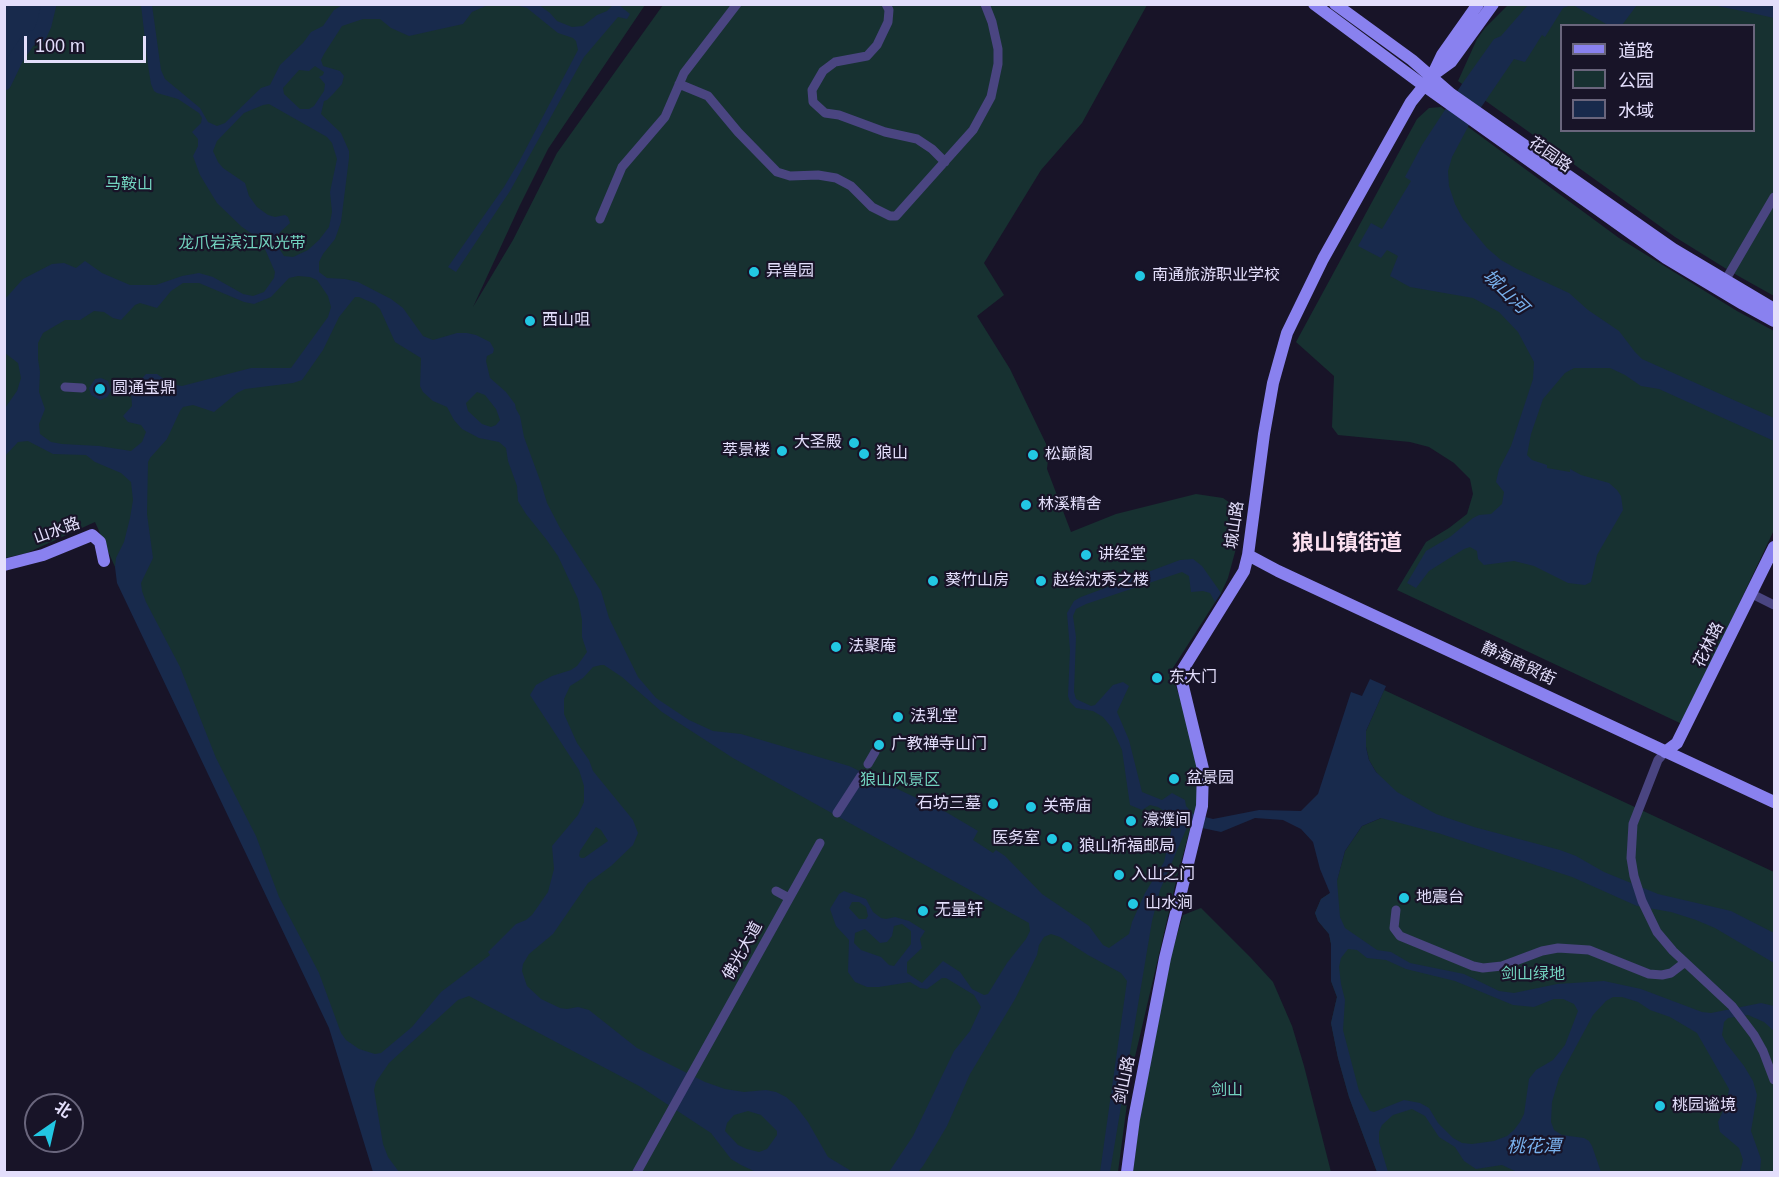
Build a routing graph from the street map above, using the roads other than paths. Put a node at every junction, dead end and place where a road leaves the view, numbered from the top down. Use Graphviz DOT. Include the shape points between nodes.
graph roads {
  1 [pos="737,4"];
  2 [pos="886,4"];
  3 [pos="985,4"];
  4 [pos="1314,4"];
  5 [pos="1335,4"];
  6 [pos="1478,4"];
  7 [pos="1493,4"];
  8 [pos="1428,80"];
  9 [pos="679,84"];
  10 [pos="1477,117"];
  11 [pos="945,162"];
  12 [pos="1774,197"];
  13 [pos="600,219"];
  14 [pos="1729,274"];
  15 [pos="1774,309"];
  16 [pos="1774,321"];
  17 [pos="65,387"];
  18 [pos="82,388"];
  19 [pos="1774,547"];
  20 [pos="1248,555"];
  21 [pos="104,561"];
  22 [pos="4,565"];
  23 [pos="1752,594"];
  24 [pos="1774,605"];
  25 [pos="875,752"];
  26 [pos="1665,752"];
  27 [pos="868,764"];
  28 [pos="861,776"];
  29 [pos="1774,802"];
  30 [pos="837,813"];
  31 [pos="820,843"];
  32 [pos="776,891"];
  33 [pos="789,898"];
  34 [pos="1396,910"];
  35 [pos="1684,963"];
  36 [pos="1159,995"];
  37 [pos="1774,1080"];
  38 [pos="637,1173"];
  39 [pos="1126,1173"];
  1 -- 9 [label="street"];
  2 -- 11 [label="street" via="888,22 877,45 867,56 835,62 823,71 812,90 813,102 825,113 917,140"];
  3 -- 11 [label="street" via="998,49 993,88 973,130"];
  4 -- 8 [label="street, 花园路"];
  5 -- 8 [label="street, 花园路"];
  6 -- 8 [label="street, 城山路"];
  7 -- 8 [label="street, 城山路" via="1451,62"];
  8 -- 10 [label="street, 花园路"];
  8 -- 20 [label="street, 城山路" via="1410,102 1323,259 1287,333 1264,434"];
  9 -- 11 [label="street" via="708,96 777,172 790,177 829,176 843,181 872,207 890,216 902,212"];
  9 -- 13 [label="street" via="664,117 622,167"];
  10 -- 15 [label="street, 花园路" via="1673,249"];
  10 -- 16 [label="street, 花园路" via="1666,258"];
  12 -- 14 [label="street"];
  17 -- 18 [label="street"];
  19 -- 23 [label="street, 花林路"];
  20 -- 26 [label="street, 静海商贸街"];
  20 -- 36 [label="street, 城山路" via="1244,571 1180,674 1203,769 1202,806"];
  21 -- 22 [label="street, 山水路" via="100,542 92,535 43,555"];
  23 -- 24 [label="street"];
  23 -- 26 [label="street, 花林路" via="1677,743"];
  25 -- 27 [label="street"];
  26 -- 29 [label="street, 静海商贸街"];
  26 -- 35 [label="street" via="1658,760 1633,825 1631,858 1645,909 1657,932"];
  28 -- 30 [label="street"];
  31 -- 33 [label="street, 佛光大道"];
  32 -- 33 [label="street"];
  33 -- 38 [label="street, 佛光大道"];
  34 -- 35 [label="street" via="1394,928 1400,936 1473,966 1502,966 1558,948 1589,950 1649,974 1671,973"];
  35 -- 37 [label="street" via="1741,1017 1763,1051"];
  36 -- 39 [label="street, 剑山路"];
}
